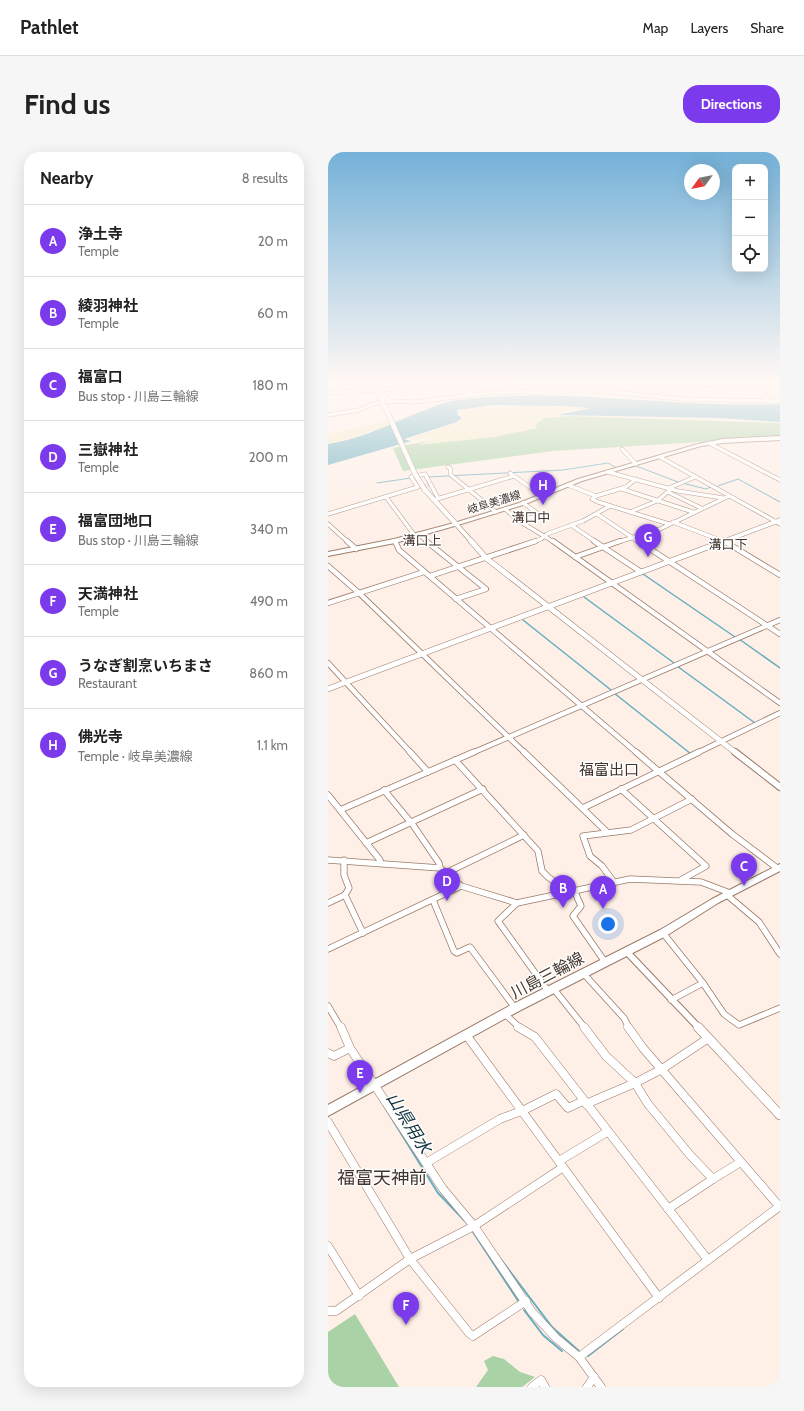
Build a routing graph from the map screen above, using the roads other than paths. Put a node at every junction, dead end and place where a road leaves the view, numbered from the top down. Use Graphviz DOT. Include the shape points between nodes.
graph roads {
  1 [pos="398,437"];
  2 [pos="780,438"];
  3 [pos="709,443"];
  4 [pos="622,449"];
  5 [pos="660,457"];
  6 [pos="636,464"];
  7 [pos="448,467"];
  8 [pos="608,472"];
  9 [pos="510,473"];
  10 [pos="514,476"];
  11 [pos="695,476"];
  12 [pos="636,479"];
  13 [pos="780,480"];
  14 [pos="568,485"];
  15 [pos="622,488"];
  16 [pos="468,489"];
  17 [pos="669,490"];
  18 [pos="386,496"];
  19 [pos="542,496"];
  20 [pos="596,496"];
  21 [pos="729,496"];
  22 [pos="724,498"];
  23 [pos="436,499"];
  24 [pos="657,501"];
  25 [pos="523,503"];
  26 [pos="610,506"];
  27 [pos="701,508"];
  28 [pos="505,509"];
  29 [pos="496,512"];
  30 [pos="630,512"];
  31 [pos="693,512"];
  32 [pos="328,514"];
  33 [pos="597,514"];
  34 [pos="519,521"];
  35 [pos="778,522"];
  36 [pos="671,523"];
  37 [pos="328,524"];
  38 [pos="456,524"];
  39 [pos="571,525"];
  40 [pos="416,535"];
  41 [pos="545,535"];
  42 [pos="632,537"];
  43 [pos="394,541"];
  44 [pos="724,541"];
  45 [pos="603,547"];
  46 [pos="356,548"];
  47 [pos="328,554"];
  48 [pos="575,557"];
  49 [pos="486,558"];
  50 [pos="669,562"];
  51 [pos="328,566"];
  52 [pos="458,567"];
  53 [pos="424,572"];
  54 [pos="641,572"];
  55 [pos="780,575"];
  56 [pos="430,576"];
  57 [pos="612,583"];
  58 [pos="359,593"];
  59 [pos="456,599"];
  60 [pos="328,603"];
  61 [pos="549,606"];
  62 [pos="780,620"];
  63 [pos="767,626"];
  64 [pos="490,628"];
  65 [pos="780,634"];
  66 [pos="708,651"];
  67 [pos="422,654"];
  68 [pos="328,662"];
  69 [pos="642,680"];
  70 [pos="346,682"];
  71 [pos="328,689"];
  72 [pos="780,703"];
  73 [pos="582,706"];
  74 [pos="780,713"];
  75 [pos="508,737"];
  76 [pos="721,741"];
  77 [pos="455,760"];
  78 [pos="659,771"];
  79 [pos="428,772"];
  80 [pos="780,787"];
  81 [pos="483,789"];
  82 [pos="621,789"];
  83 [pos="384,790"];
  84 [pos="328,795"];
  85 [pos="692,799"];
  86 [pos="583,808"];
  87 [pos="340,810"];
  88 [pos="654,818"];
  89 [pos="412,823"];
  90 [pos="607,832"];
  91 [pos="524,835"];
  92 [pos="366,843"];
  93 [pos="328,860"];
  94 [pos="344,860"];
  95 [pos="380,863"];
  96 [pos="440,868"];
  97 [pos="779,868"];
  98 [pos="446,873"];
  99 [pos="613,881"];
  100 [pos="680,881"];
  101 [pos="461,886"];
  102 [pos="574,890"];
  103 [pos="567,891"];
  104 [pos="728,894"];
  105 [pos="345,895"];
  106 [pos="433,900"];
  107 [pos="328,903"];
  108 [pos="516,903"];
  109 [pos="363,933"];
  110 [pos="663,933"];
  111 [pos="328,949"];
  112 [pos="626,951"];
  113 [pos="780,954"];
  114 [pos="605,962"];
  115 [pos="583,973"];
  116 [pos="703,983"];
  117 [pos="550,990"];
  118 [pos="671,1000"];
  119 [pos="328,1006"];
  120 [pos="515,1008"];
  121 [pos="780,1008"];
  122 [pos="505,1014"];
  123 [pos="467,1036"];
  124 [pos="707,1039"];
  125 [pos="350,1048"];
  126 [pos="328,1053"];
  127 [pos="662,1069"];
  128 [pos="635,1083"];
  129 [pos="374,1085"];
  130 [pos="585,1102"];
  131 [pos="521,1110"];
  132 [pos="328,1111"];
  133 [pos="780,1115"];
  134 [pos="328,1122"];
  135 [pos="607,1132"];
  136 [pos="426,1163"];
  137 [pos="739,1163"];
  138 [pos="560,1164"];
  139 [pos="713,1179"];
  140 [pos="780,1206"];
  141 [pos="668,1209"];
  142 [pos="474,1226"];
  143 [pos="328,1246"];
  144 [pos="410,1259"];
  145 [pos="708,1260"];
  146 [pos="358,1296"];
  147 [pos="659,1298"];
  148 [pos="526,1301"];
  149 [pos="328,1311"];
  150 [pos="579,1357"];
  151 [pos="594,1377"];
  152 [pos="532,1387"];
  153 [pos="545,1387"];
  154 [pos="586,1387"];
  155 [pos="601,1387"];
  1 -- 23 [label="main road, bridge" via="415,474 425,490"];
  2 -- 3 [label="main road, 岐阜美濃線"];
  3 -- 5 [label="main road, 岐阜美濃線"];
  3 -- 13 [label="street"];
  4 -- 6 [label="street"];
  5 -- 6 [label="main road, 岐阜美濃線"];
  5 -- 11 [label="street"];
  6 -- 8 [label="main road, 岐阜美濃線"];
  7 -- 16 [label="street" via="451,475"];
  8 -- 12 [label="street"];
  8 -- 14 [label="main road, 岐阜美濃線"];
  9 -- 10 [label="street"];
  10 -- 16 [label="street"];
  10 -- 19 [label="street"];
  11 -- 17 [label="street" via="679,482"];
  11 -- 21 [label="street"];
  12 -- 15 [label="street"];
  12 -- 17 [label="street"];
  14 -- 19 [label="main road, 岐阜美濃線"];
  14 -- 20 [label="street"];
  15 -- 20 [label="street"];
  15 -- 24 [label="street"];
  16 -- 23 [label="street"];
  16 -- 29 [label="street"];
  17 -- 22 [label="street"];
  17 -- 24 [label="street"];
  17 -- 27 [label="street"];
  18 -- 23 [label="street" via="418,487 411,477 425,474"];
  18 -- 32 [label="street"];
  18 -- 40 [label="street"];
  19 -- 25 [label="main road, 岐阜美濃線"];
  20 -- 26 [label="street" via="592,499"];
  21 -- 22 [label="street"];
  21 -- 35 [label="street"];
  22 -- 27 [label="street"];
  23 -- 38 [label="main road"];
  24 -- 30 [label="street"];
  24 -- 31 [label="street"];
  25 -- 28 [label="main road, 岐阜美濃線"];
  25 -- 34 [label="street" via="540,514"];
  26 -- 30 [label="street"];
  26 -- 33 [label="street"];
  27 -- 31 [label="street"];
  28 -- 29 [label="main road, 岐阜美濃線"];
  28 -- 34 [label="street"];
  29 -- 38 [label="main road, 岐阜美濃線"];
  30 -- 36 [label="street"];
  31 -- 36 [label="street"];
  33 -- 39 [label="street"];
  33 -- 42 [label="street"];
  34 -- 41 [label="street"];
  35 -- 44 [label="street"];
  36 -- 42 [label="street"];
  36 -- 44 [label="street"];
  37 -- 46 [label="street"];
  38 -- 40 [label="main road, 岐阜美濃線"];
  38 -- 49 [label="street"];
  39 -- 41 [label="street"];
  39 -- 45 [label="street"];
  40 -- 43 [label="main road, 岐阜美濃線"];
  40 -- 52 [label="street"];
  41 -- 48 [label="street"];
  41 -- 49 [label="street" via="541,539"];
  42 -- 45 [label="street"];
  42 -- 50 [label="street"];
  43 -- 46 [label="main road, 岐阜美濃線"];
  43 -- 53 [label="street" via="399,550"];
  44 -- 50 [label="street"];
  44 -- 55 [label="street"];
  45 -- 48 [label="street"];
  45 -- 54 [label="street"];
  46 -- 47 [label="main road, 岐阜美濃線"];
  48 -- 57 [label="street"];
  49 -- 52 [label="street"];
  49 -- 61 [label="street"];
  50 -- 54 [label="street"];
  50 -- 63 [label="street"];
  51 -- 58 [label="street"];
  52 -- 56 [label="street"];
  52 -- 59 [label="street" via="486,589"];
  53 -- 56 [label="street"];
  53 -- 58 [label="street"];
  54 -- 57 [label="street"];
  56 -- 59 [label="street"];
  57 -- 61 [label="street"];
  57 -- 66 [label="street"];
  58 -- 60 [label="street"];
  58 -- 67 [label="street"];
  59 -- 64 [label="street"];
  61 -- 64 [label="street"];
  61 -- 69 [label="street"];
  62 -- 63 [label="street"];
  63 -- 65 [label="street"];
  63 -- 66 [label="street"];
  64 -- 67 [label="street"];
  64 -- 73 [label="street"];
  66 -- 69 [label="street"];
  66 -- 72 [label="street"];
  67 -- 70 [label="street"];
  67 -- 75 [label="street"];
  68 -- 70 [label="street"];
  69 -- 73 [label="street"];
  69 -- 76 [label="street"];
  70 -- 71 [label="street"];
  70 -- 79 [label="street"];
  73 -- 75 [label="street"];
  73 -- 78 [label="street"];
  74 -- 76 [label="street"];
  75 -- 77 [label="street"];
  75 -- 86 [label="street"];
  76 -- 78 [label="street"];
  76 -- 80 [label="street"];
  77 -- 79 [label="street"];
  77 -- 81 [label="street"];
  78 -- 82 [label="street"];
  78 -- 85 [label="street"];
  79 -- 83 [label="street"];
  81 -- 89 [label="street"];
  81 -- 91 [label="street"];
  82 -- 86 [label="street"];
  82 -- 88 [label="street"];
  83 -- 87 [label="street"];
  83 -- 89 [label="street"];
  84 -- 87 [label="street"];
  85 -- 88 [label="street"];
  85 -- 97 [label="street"];
  86 -- 90 [label="street"];
  87 -- 92 [label="street"];
  88 -- 90 [label="street" via="622,832"];
  88 -- 100 [label="street" via="706,866"];
  89 -- 92 [label="street"];
  89 -- 96 [label="street"];
  90 -- 99 [label="street" via="583,836 590,856 602,866"];
  91 -- 98 [label="street"];
  91 -- 103 [label="street" via="538,851 543,872"];
  92 -- 95 [label="street"];
  93 -- 94 [label="street"];
  94 -- 95 [label="street"];
  94 -- 105 [label="street" via="344,875 349,888"];
  95 -- 96 [label="street"];
  96 -- 98 [label="street"];
  97 -- 104 [label="main road, 川島三輪線"];
  98 -- 101 [label="street"];
  99 -- 100 [label="street"];
  99 -- 102 [label="street"];
  100 -- 104 [label="street" via="701,882"];
  101 -- 106 [label="street"];
  101 -- 108 [label="street"];
  102 -- 103 [label="street"];
  102 -- 114 [label="street" via="581,906 573,916"];
  103 -- 108 [label="street"];
  104 -- 110 [label="main road, 川島三輪線"];
  104 -- 113 [label="street" via="755,918"];
  105 -- 107 [label="street"];
  105 -- 109 [label="street"];
  106 -- 109 [label="street"];
  106 -- 120 [label="street" via="454,951 457,953 470,947"];
  108 -- 117 [label="street" via="498,921"];
  109 -- 111 [label="street"];
  110 -- 112 [label="main road, 川島三輪線"];
  110 -- 116 [label="street" via="678,955"];
  112 -- 114 [label="main road, 川島三輪線"];
  112 -- 118 [label="street"];
  114 -- 115 [label="main road, 川島三輪線"];
  115 -- 117 [label="main road, 川島三輪線"];
  115 -- 127 [label="street" via="624,1018 642,1046"];
  116 -- 118 [label="street"];
  116 -- 121 [label="street" via="716,1005 734,1024 739,1025"];
  117 -- 120 [label="main road, 川島三輪線"];
  117 -- 128 [label="street" via="606,1056"];
  118 -- 124 [label="street"];
  119 -- 125 [label="street"];
  120 -- 122 [label="main road, 川島三輪線"];
  122 -- 123 [label="main road, 川島三輪線"];
  122 -- 130 [label="street" via="517,1028 535,1038"];
  123 -- 129 [label="main road, 川島三輪線"];
  123 -- 131 [label="street"];
  124 -- 127 [label="street"];
  124 -- 133 [label="street"];
  125 -- 126 [label="street" via="334,1056"];
  125 -- 129 [label="street"];
  127 -- 128 [label="street"];
  127 -- 137 [label="street"];
  128 -- 130 [label="street"];
  128 -- 139 [label="street" via="648,1104"];
  129 -- 132 [label="main road, 川島三輪線"];
  129 -- 136 [label="street"];
  130 -- 131 [label="street" via="568,1108 556,1094"];
  130 -- 135 [label="street"];
  131 -- 136 [label="street" via="500,1119"];
  131 -- 138 [label="street"];
  134 -- 144 [label="street"];
  135 -- 138 [label="street"];
  135 -- 141 [label="street"];
  136 -- 142 [label="street" via="443,1189"];
  137 -- 139 [label="street"];
  137 -- 140 [label="street"];
  138 -- 142 [label="street"];
  138 -- 147 [label="street"];
  139 -- 141 [label="street"];
  140 -- 145 [label="street"];
  141 -- 145 [label="street"];
  142 -- 144 [label="street"];
  142 -- 148 [label="street"];
  143 -- 146 [label="street"];
  144 -- 146 [label="street"];
  144 -- 148 [label="street" via="442,1302 473,1336"];
  145 -- 147 [label="street"];
  146 -- 149 [label="street" via="336,1311"];
  147 -- 150 [label="street"];
  148 -- 150 [label="street" via="544,1326"];
  150 -- 151 [label="street"];
  151 -- 154 [label="street"];
  151 -- 155 [label="street"];
  152 -- 153 [label="street" via="541,1380"];
}
